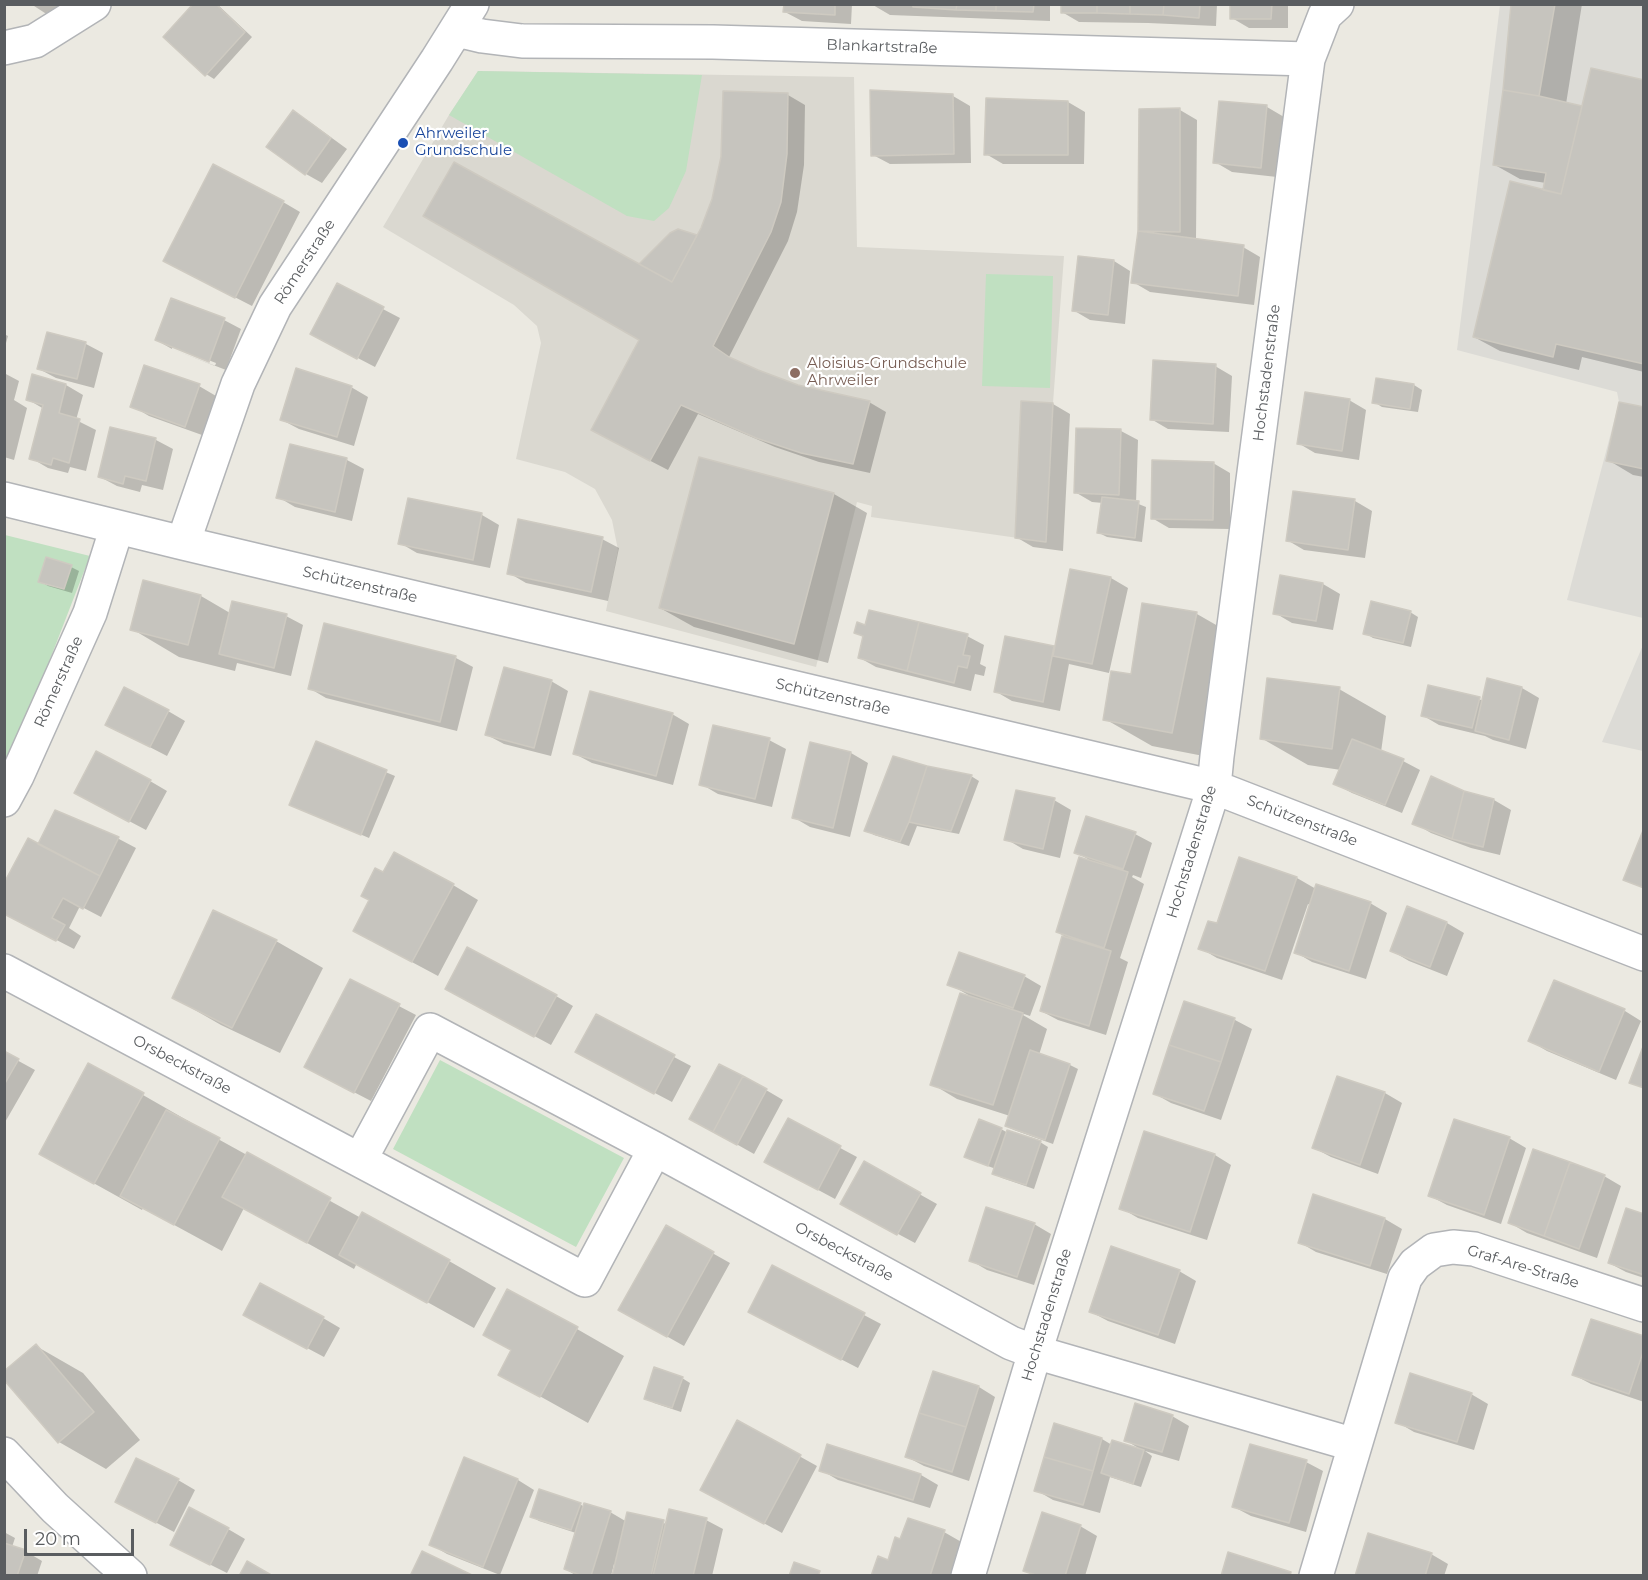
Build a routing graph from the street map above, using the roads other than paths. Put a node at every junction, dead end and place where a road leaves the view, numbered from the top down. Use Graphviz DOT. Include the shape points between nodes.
graph roads {
  1 [pos="94,4"];
  2 [pos="1337,4"];
  3 [pos="465,17"];
  4 [pos="4,48"];
  5 [pos="1308,58"];
  6 [pos="4,499"];
  7 [pos="117,527"];
  8 [pos="183,543"];
  9 [pos="1214,787"];
  10 [pos="4,800"];
  11 [pos="1644,954"];
  12 [pos="4,971"];
  13 [pos="655,1149"];
  14 [pos="360,1160"];
  15 [pos="1644,1305"];
  16 [pos="1035,1352"];
  17 [pos="1355,1445"];
  18 [pos="4,1454"];
  19 [pos="130,1575"];
  20 [pos="968,1575"];
  21 [pos="1316,1575"];
  1 -- 4 [label="street" via="35,41"];
  2 -- 5 [label="street, Hochstadenstraße" via="1325,15"];
  3 -- 5 [label="street, Blankartstraße" via="482,36 522,41 725,42"];
  3 -- 8 [label="street, Römerstraße" via="276,306 238,384"];
  5 -- 9 [label="street, Hochstadenstraße"];
  6 -- 7 [label="street, Schützenstraße"];
  7 -- 8 [label="street, Schützenstraße"];
  7 -- 10 [label="street, Römerstraße" via="90,613"];
  8 -- 9 [label="street, Schützenstraße"];
  9 -- 11 [label="street, Schützenstraße"];
  9 -- 16 [label="street, Hochstadenstraße"];
  12 -- 14 [label="street, Orsbeckstraße"];
  13 -- 14 [label="street, Orsbeckstraße" via="430,1030"];
  13 -- 14 [label="street, Orsbeckstraße" via="585,1280"];
  13 -- 16 [label="street, Orsbeckstraße" via="1011,1343"];
  15 -- 17 [label="street, Graf-Are-Straße" via="1474,1249 1434,1250 1415,1264 1405,1278"];
  16 -- 17 [label="street"];
  16 -- 20 [label="street, Hochstadenstraße"];
  17 -- 21 [label="street, Graf-Are-Straße"];
  18 -- 19 [label="street" via="55,1508"];
}
